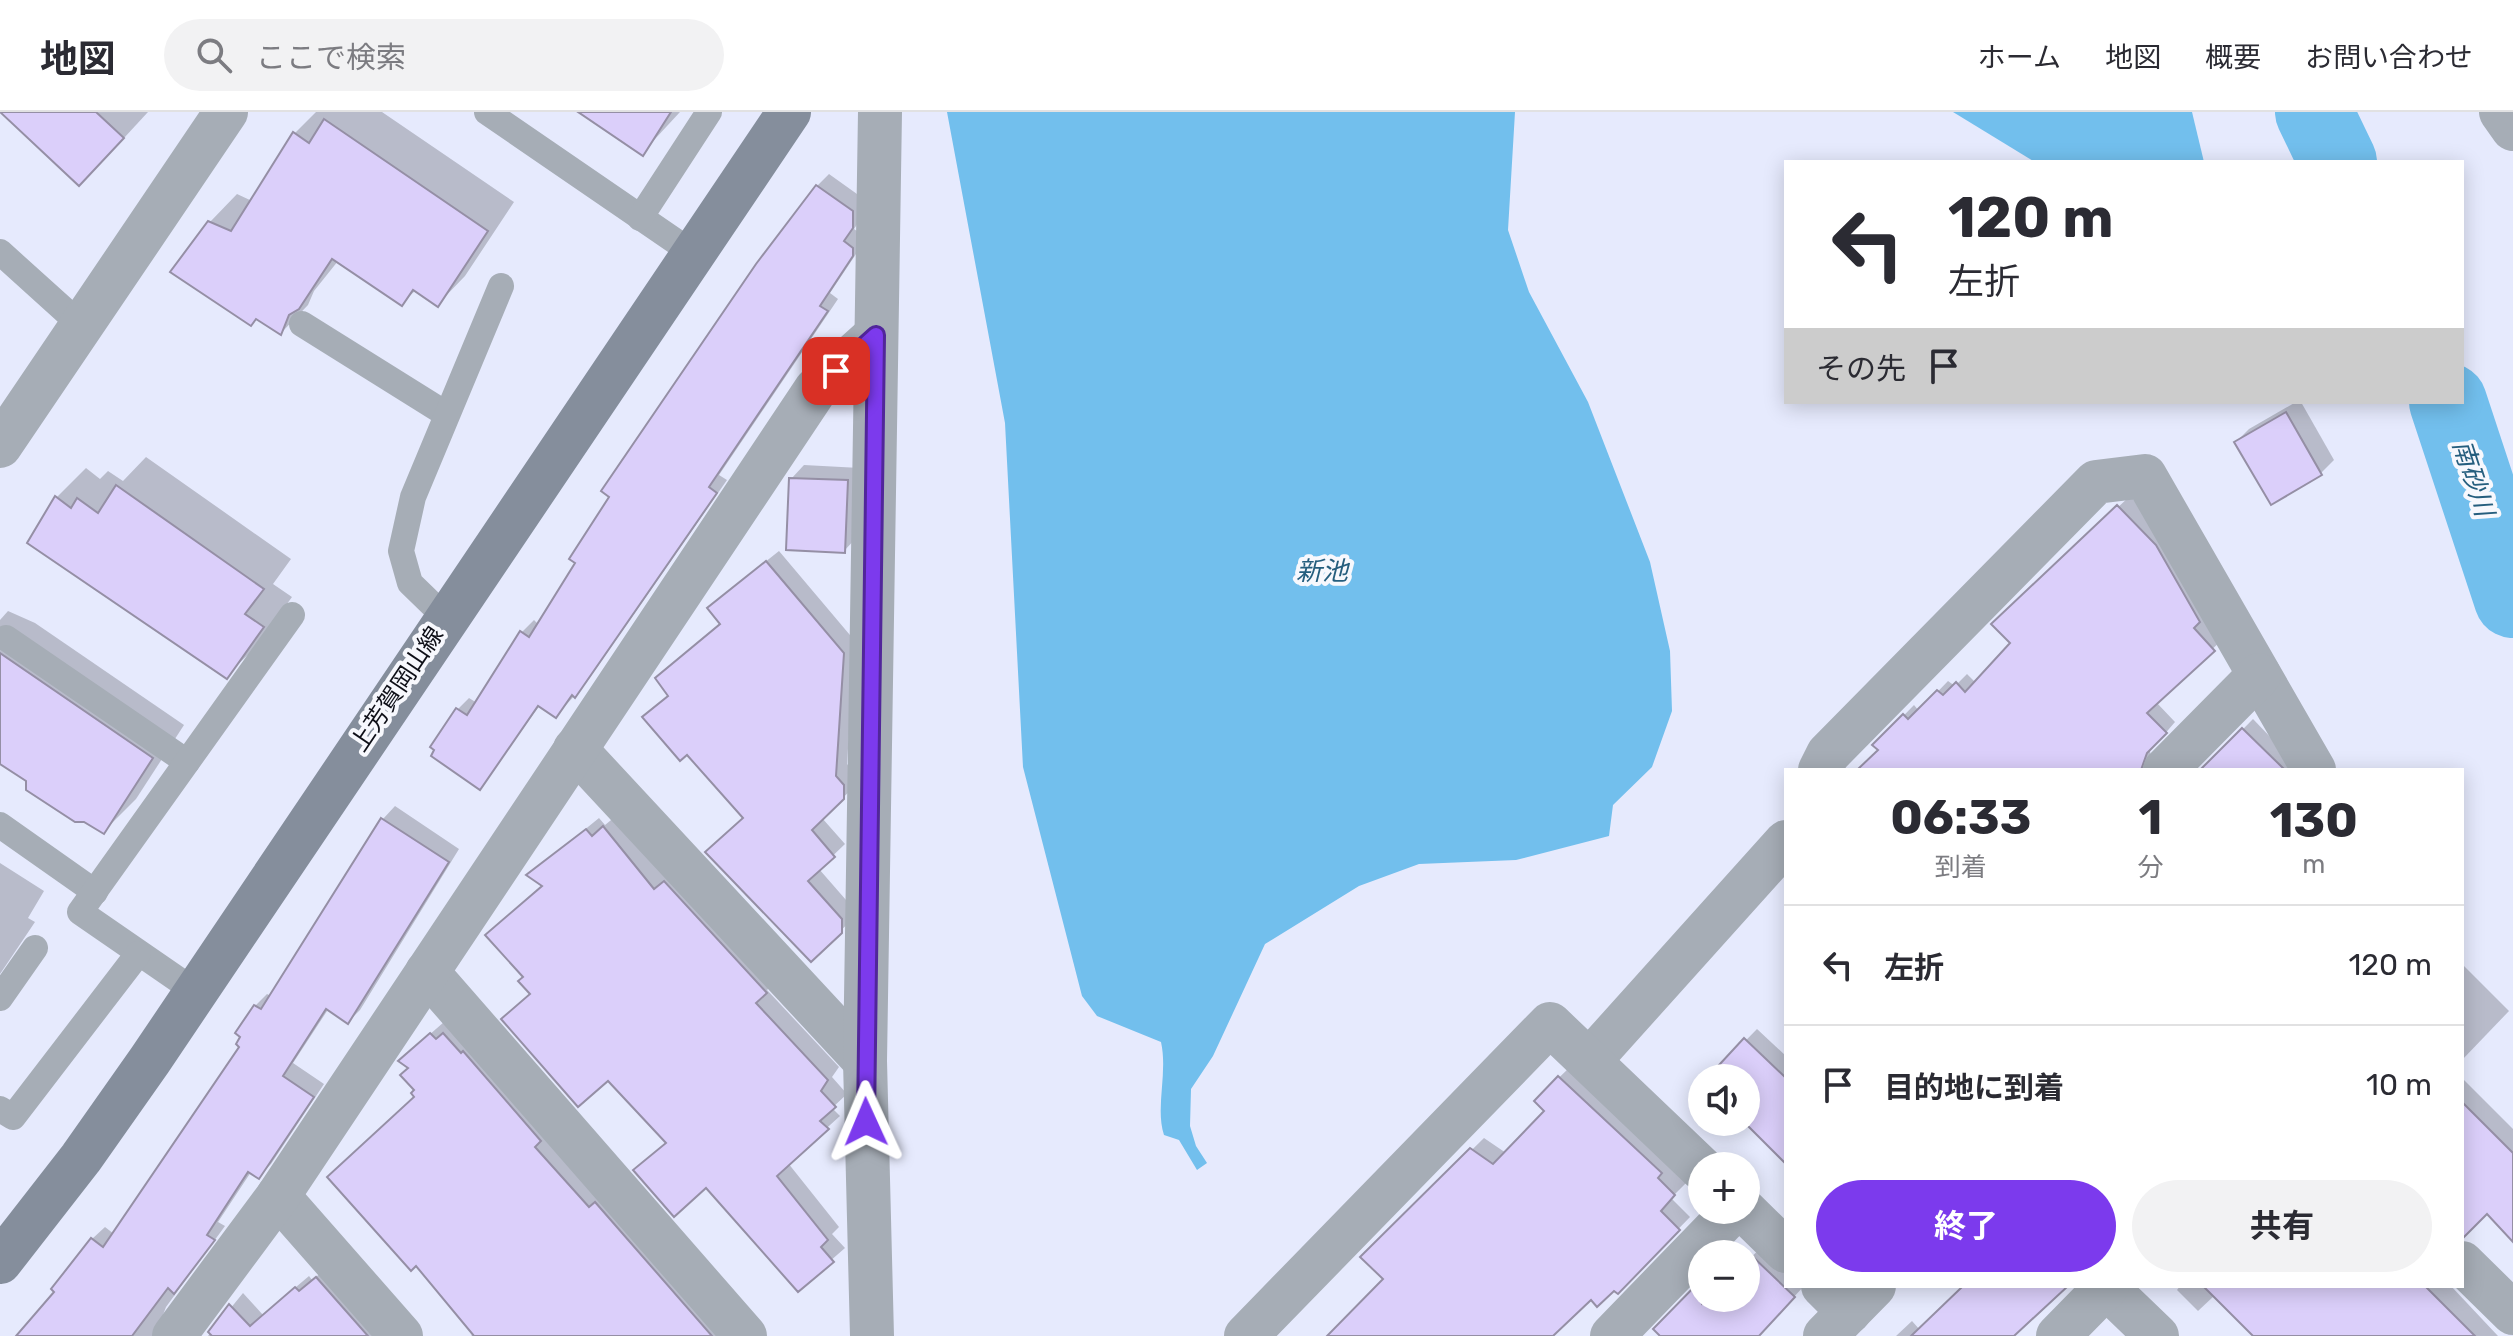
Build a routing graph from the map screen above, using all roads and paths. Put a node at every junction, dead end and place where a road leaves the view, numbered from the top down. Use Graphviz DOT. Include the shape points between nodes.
graph roads {
  1 [pos="226,112"];
  2 [pos="487,112"];
  3 [pos="709,112"];
  4 [pos="789,112"];
  5 [pos="880,112"];
  6 [pos="2501,112"];
  7 [pos="2513,129"];
  8 [pos="640,218"];
  9 [pos="0,252"];
  10 [pos="694,254"];
  11 [pos="501,286"];
  12 [pos="302,324"];
  13 [pos="82,326"];
  14 [pos="876,335"];
  15 [pos="446,414"];
  16 [pos="0,446"];
  17 [pos="292,615"];
  18 [pos="445,617"];
  19 [pos="6,638"];
  20 [pos="2259,675"];
  21 [pos="575,749"];
  22 [pos="187,762"];
  23 [pos="1821,768"];
  24 [pos="2167,768"];
  25 [pos="2313,768"];
  26 [pos="0,825"];
  27 [pos="1784,847"];
  28 [pos="95,892"];
  29 [pos="35,948"];
  30 [pos="138,954"];
  31 [pos="427,972"];
  32 [pos="196,992"];
  33 [pos="0,998"];
  34 [pos="1590,1060"];
  35 [pos="865,1061"];
  36 [pos="0,1109"];
  37 [pos="1688,1155"];
  38 [pos="278,1196"];
  39 [pos="1720,1224"];
  40 [pos="1758,1224"];
  41 [pos="1784,1249"];
  42 [pos="0,1262"];
  43 [pos="2464,1265"];
  44 [pos="2105,1288"];
  45 [pos="2109,1288"];
  46 [pos="2513,1313"];
  47 [pos="174,1336"];
  48 [pos="401,1336"];
  49 [pos="745,1336"];
  50 [pos="872,1336"];
  51 [pos="1246,1336"];
  52 [pos="1612,1336"];
  53 [pos="2058,1336"];
  54 [pos="2157,1336"];
  1 -- 13 [label="street"];
  2 -- 8 [label="lane"];
  3 -- 8 [label="lane"];
  4 -- 10 [label="main road, 上芳賀岡山線"];
  5 -- 14 [label="street"];
  6 -- 7 [label="street"];
  8 -- 10 [label="lane"];
  9 -- 13 [label="lane"];
  10 -- 18 [label="main road, 上芳賀岡山線"];
  11 -- 15 [label="lane"];
  12 -- 15 [label="lane"];
  13 -- 16 [label="street"];
  14 -- 21 [label="street" via="816,389"];
  14 -- 35 [label="street"];
  15 -- 18 [label="lane" via="413,497 401,551 410,583"];
  17 -- 22 [label="lane"];
  18 -- 32 [label="main road, 上芳賀岡山線"];
  19 -- 22 [label="lane"];
  20 -- 23 [label="street" via="2145,476 2096,482 1828,754"];
  20 -- 24 [label="street"];
  20 -- 25 [label="street"];
  21 -- 31 [label="street"];
  21 -- 35 [label="street"];
  22 -- 28 [label="lane"];
  26 -- 28 [label="lane"];
  27 -- 34 [label="street"];
  28 -- 30 [label="lane" via="80,912"];
  29 -- 33 [label="lane"];
  30 -- 32 [label="lane"];
  30 -- 36 [label="lane" via="13,1117"];
  31 -- 38 [label="street"];
  31 -- 49 [label="street"];
  32 -- 42 [label="main road, 上芳賀岡山線" via="81,1158"];
  34 -- 37 [label="street"];
  34 -- 51 [label="street" via="1550,1024"];
  35 -- 50 [label="street"];
  38 -- 47 [label="street"];
  38 -- 48 [label="street"];
  39 -- 52 [label="street"];
  40 -- 41 [label="street"];
  43 -- 46 [label="street"];
  44 -- 53 [label="street"];
  45 -- 54 [label="street"];
}
